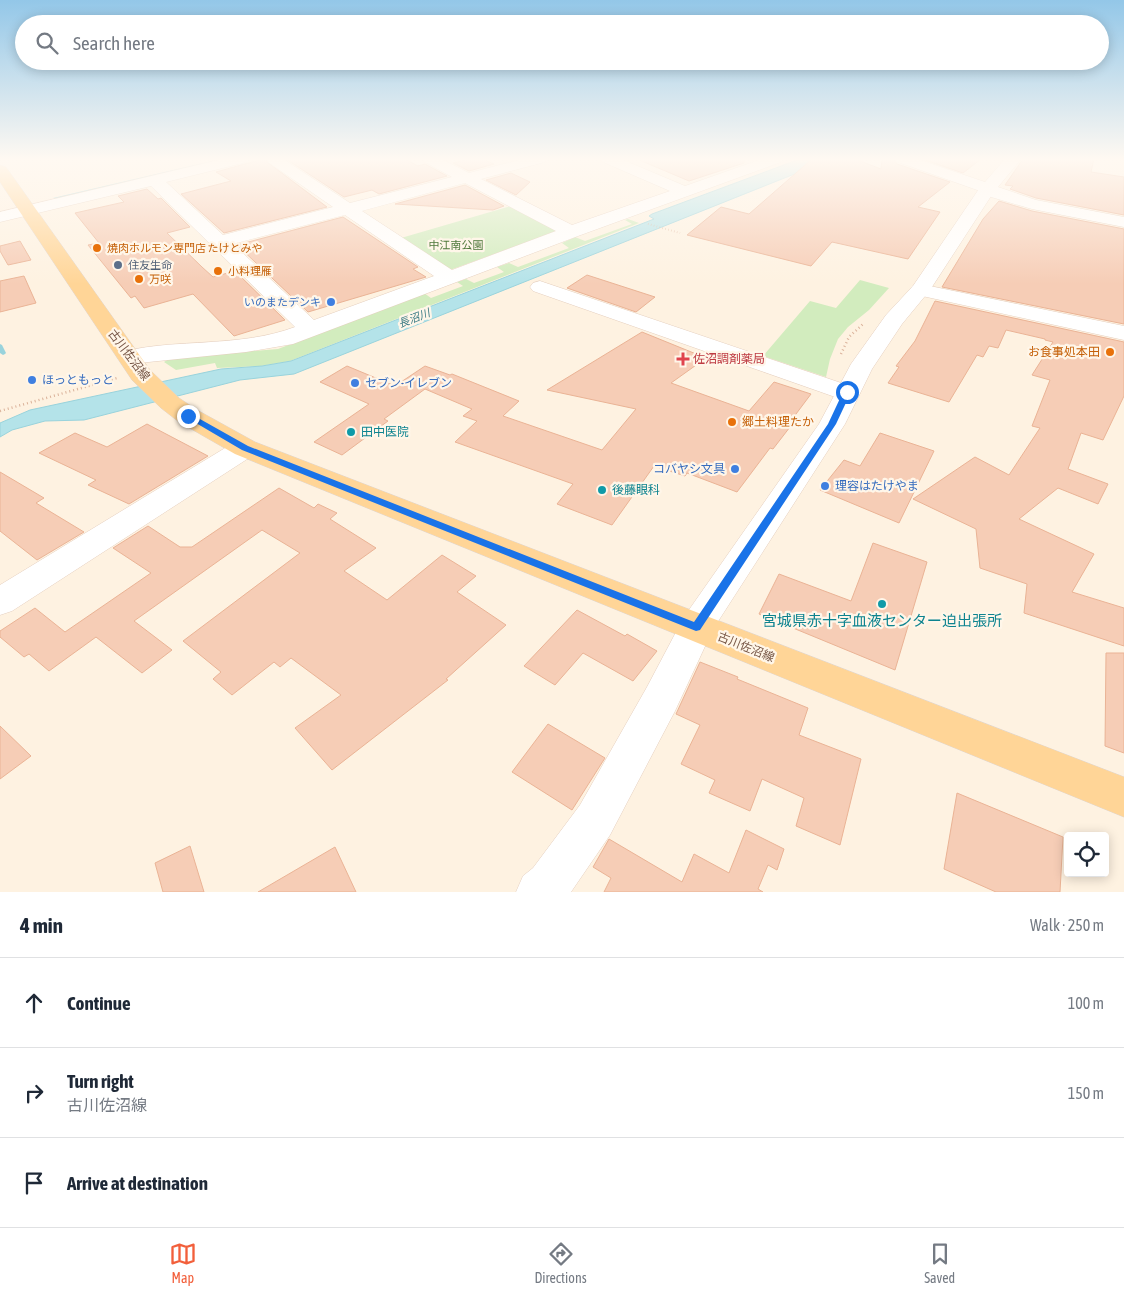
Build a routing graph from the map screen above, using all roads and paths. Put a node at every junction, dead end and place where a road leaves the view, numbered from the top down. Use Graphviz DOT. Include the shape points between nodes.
graph roads {
  1 [pos="21,201"];
  2 [pos="68,201"];
  3 [pos="177,201"];
  4 [pos="337,201"];
  5 [pos="377,201"];
  6 [pos="510,201"];
  7 [pos="661,201"];
  8 [pos="981,201"];
  9 [pos="1025,201"];
  10 [pos="348,208"];
  11 [pos="28,210"];
  12 [pos="0,217"];
  13 [pos="1124,222"];
  14 [pos="644,223"];
  15 [pos="571,232"];
  16 [pos="680,233"];
  17 [pos="220,242"];
  18 [pos="449,277"];
  19 [pos="540,286"];
  20 [pos="920,290"];
  21 [pos="311,330"];
  22 [pos="1124,334"];
  23 [pos="130,370"];
  24 [pos="847,392"];
  25 [pos="0,411"];
  26 [pos="245,448"];
  27 [pos="0,602"];
  28 [pos="696,627"];
  29 [pos="1124,797"];
  30 [pos="539,892"];
  1 -- 11 [label="main road, 古川佐沼線"];
  2 -- 11 [label="street"];
  3 -- 17 [label="street"];
  4 -- 10 [label="street"];
  5 -- 10 [label="street"];
  6 -- 15 [label="street"];
  7 -- 15 [label="street"];
  8 -- 20 [label="street"];
  9 -- 13 [label="street"];
  10 -- 17 [label="street"];
  10 -- 18 [label="street"];
  11 -- 12 [label="street"];
  11 -- 23 [label="main road, 古川佐沼線"];
  14 -- 16 [label="path"];
  15 -- 18 [label="street"];
  17 -- 21 [label="street"];
  18 -- 21 [label="street"];
  19 -- 24 [label="street"];
  20 -- 22 [label="street"];
  20 -- 24 [label="street" via="894,320"];
  21 -- 23 [label="street" via="255,345 177,351"];
  23 -- 25 [label="path"];
  23 -- 26 [label="main road, 古川佐沼線" via="170,403"];
  24 -- 28 [label="street" via="832,424"];
  26 -- 27 [label="street"];
  26 -- 28 [label="main road, 古川佐沼線"];
  28 -- 29 [label="main road, 古川佐沼線"];
  28 -- 30 [label="street" via="596,820 549,884"];
}
